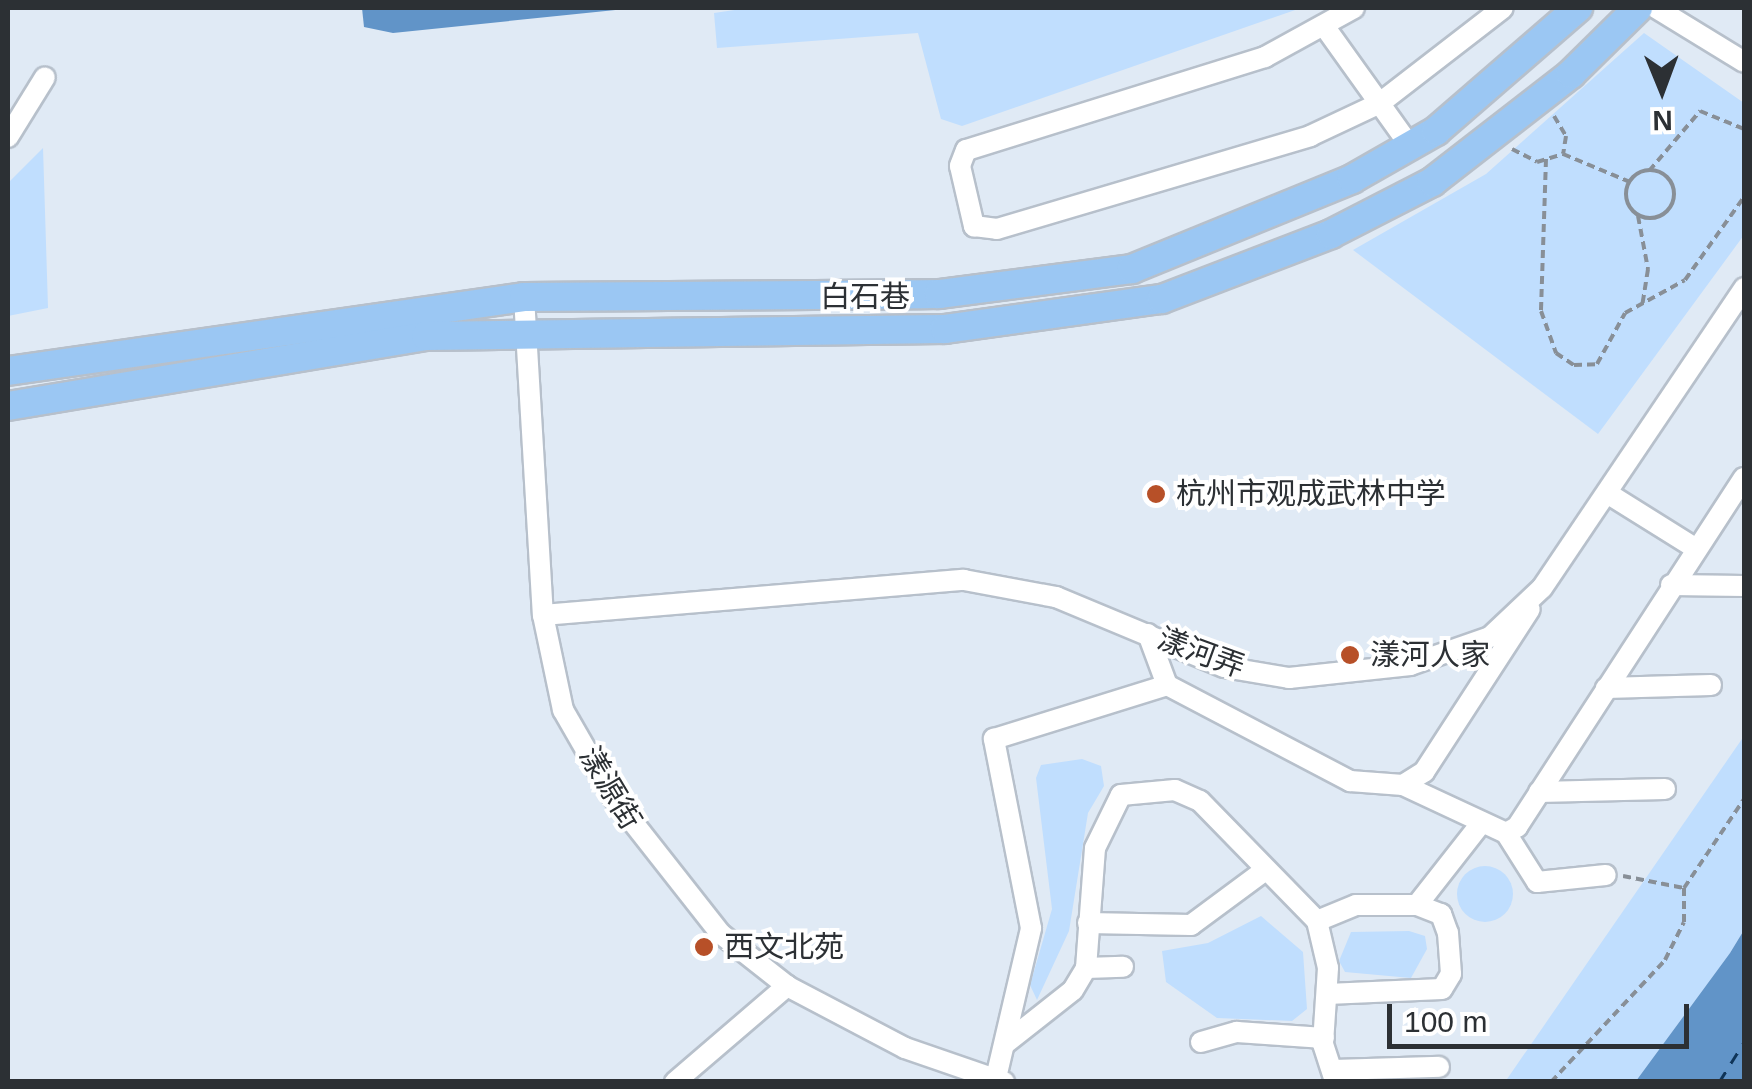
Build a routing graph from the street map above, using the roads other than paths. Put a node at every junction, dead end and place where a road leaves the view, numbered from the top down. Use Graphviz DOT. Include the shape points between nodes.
graph roads {
  1 [pos="1354,8"];
  2 [pos="1503,8"];
  3 [pos="1578,8"];
  4 [pos="1638,8"];
  5 [pos="1656,8"];
  6 [pos="1327,30"];
  7 [pos="1744,62"];
  8 [pos="45,77"];
  9 [pos="1380,103"];
  10 [pos="15,106"];
  11 [pos="8,138"];
  12 [pos="1410,146"];
  13 [pos="1744,288"];
  14 [pos="524,297"];
  15 [pos="526,332"];
  16 [pos="8,372"];
  17 [pos="8,406"];
  18 [pos="1742,486"];
  19 [pos="1607,493"];
  20 [pos="1695,548"];
  21 [pos="1671,585"];
  22 [pos="1744,586"];
  23 [pos="1542,588"];
  24 [pos="543,615"];
  25 [pos="1148,634"];
  26 [pos="1167,685"];
  27 [pos="1711,685"];
  28 [pos="1606,688"];
  29 [pos="1403,786"];
  30 [pos="1665,789"];
  31 [pos="1539,792"];
  32 [pos="1482,822"];
  33 [pos="1506,833"];
  34 [pos="1264,872"];
  35 [pos="1606,874"];
  36 [pos="1417,905"];
  37 [pos="1317,921"];
  38 [pos="1088,922"];
  39 [pos="1123,966"];
  40 [pos="1086,968"];
  41 [pos="787,986"];
  42 [pos="1326,994"];
  43 [pos="1324,1038"];
  44 [pos="1201,1042"];
  45 [pos="1006,1043"];
  46 [pos="1439,1067"];
  47 [pos="1335,1076"];
  48 [pos="999,1080"];
  49 [pos="675,1082"];
  1 -- 6 [label="street"];
  2 -- 9 [label="street"];
  3 -- 12 [label="main road, 白石巷" via="1534,54"];
  4 -- 15 [label="main road, 白石巷" via="1538,101 1432,182 1331,234 1143,303 945,329"];
  5 -- 7 [label="street"];
  6 -- 9 [label="street"];
  6 -- 9 [label="street" via="966,150 960,166 974,226 996,229 1240,161"];
  8 -- 10 [label="street"];
  9 -- 12 [label="street"];
  10 -- 11 [label="street"];
  12 -- 14 [label="main road, 白石巷" via="1231,234 1132,269 1043,287"];
  13 -- 19 [label="street, 漾河弄"];
  14 -- 15 [label="street, 漾源街"];
  14 -- 16 [label="main road, 白石巷"];
  15 -- 17 [label="main road, 白石巷" via="304,353"];
  15 -- 24 [label="street, 漾源街"];
  18 -- 20 [label="street"];
  19 -- 20 [label="street"];
  19 -- 23 [label="street, 漾河弄"];
  20 -- 21 [label="street"];
  21 -- 22 [label="street"];
  21 -- 28 [label="street"];
  23 -- 25 [label="street, 漾河弄" via="1490,637 1410,665 1357,672 1289,678 1224,667"];
  23 -- 29 [label="street" via="1424,772"];
  24 -- 25 [label="street, 漾河弄" via="964,580 1056,597"];
  24 -- 41 [label="street, 漾源街" via="563,710 653,858 721,934"];
  25 -- 26 [label="street"];
  26 -- 29 [label="street" via="1350,781"];
  26 -- 45 [label="street" via="994,739 1032,928"];
  27 -- 28 [label="street"];
  28 -- 31 [label="street"];
  29 -- 32 [label="street"];
  30 -- 31 [label="street"];
  31 -- 33 [label="street"];
  32 -- 33 [label="street"];
  32 -- 36 [label="street"];
  33 -- 35 [label="street" via="1536,882"];
  34 -- 37 [label="street"];
  34 -- 38 [label="street" via="1191,925"];
  34 -- 38 [label="street" via="1200,801 1175,790 1121,795 1095,848"];
  36 -- 37 [label="street" via="1356,906"];
  36 -- 42 [label="street" via="1441,914 1448,933 1451,974 1442,988"];
  37 -- 42 [label="street"];
  38 -- 40 [label="street"];
  39 -- 40 [label="street"];
  40 -- 45 [label="street" via="1073,990"];
  41 -- 48 [label="street, 漾源街" via="906,1048"];
  41 -- 49 [label="street"];
  42 -- 43 [label="street"];
  43 -- 44 [label="street" via="1238,1032"];
  43 -- 47 [label="street"];
  45 -- 48 [label="street"];
  46 -- 47 [label="street"];
}
